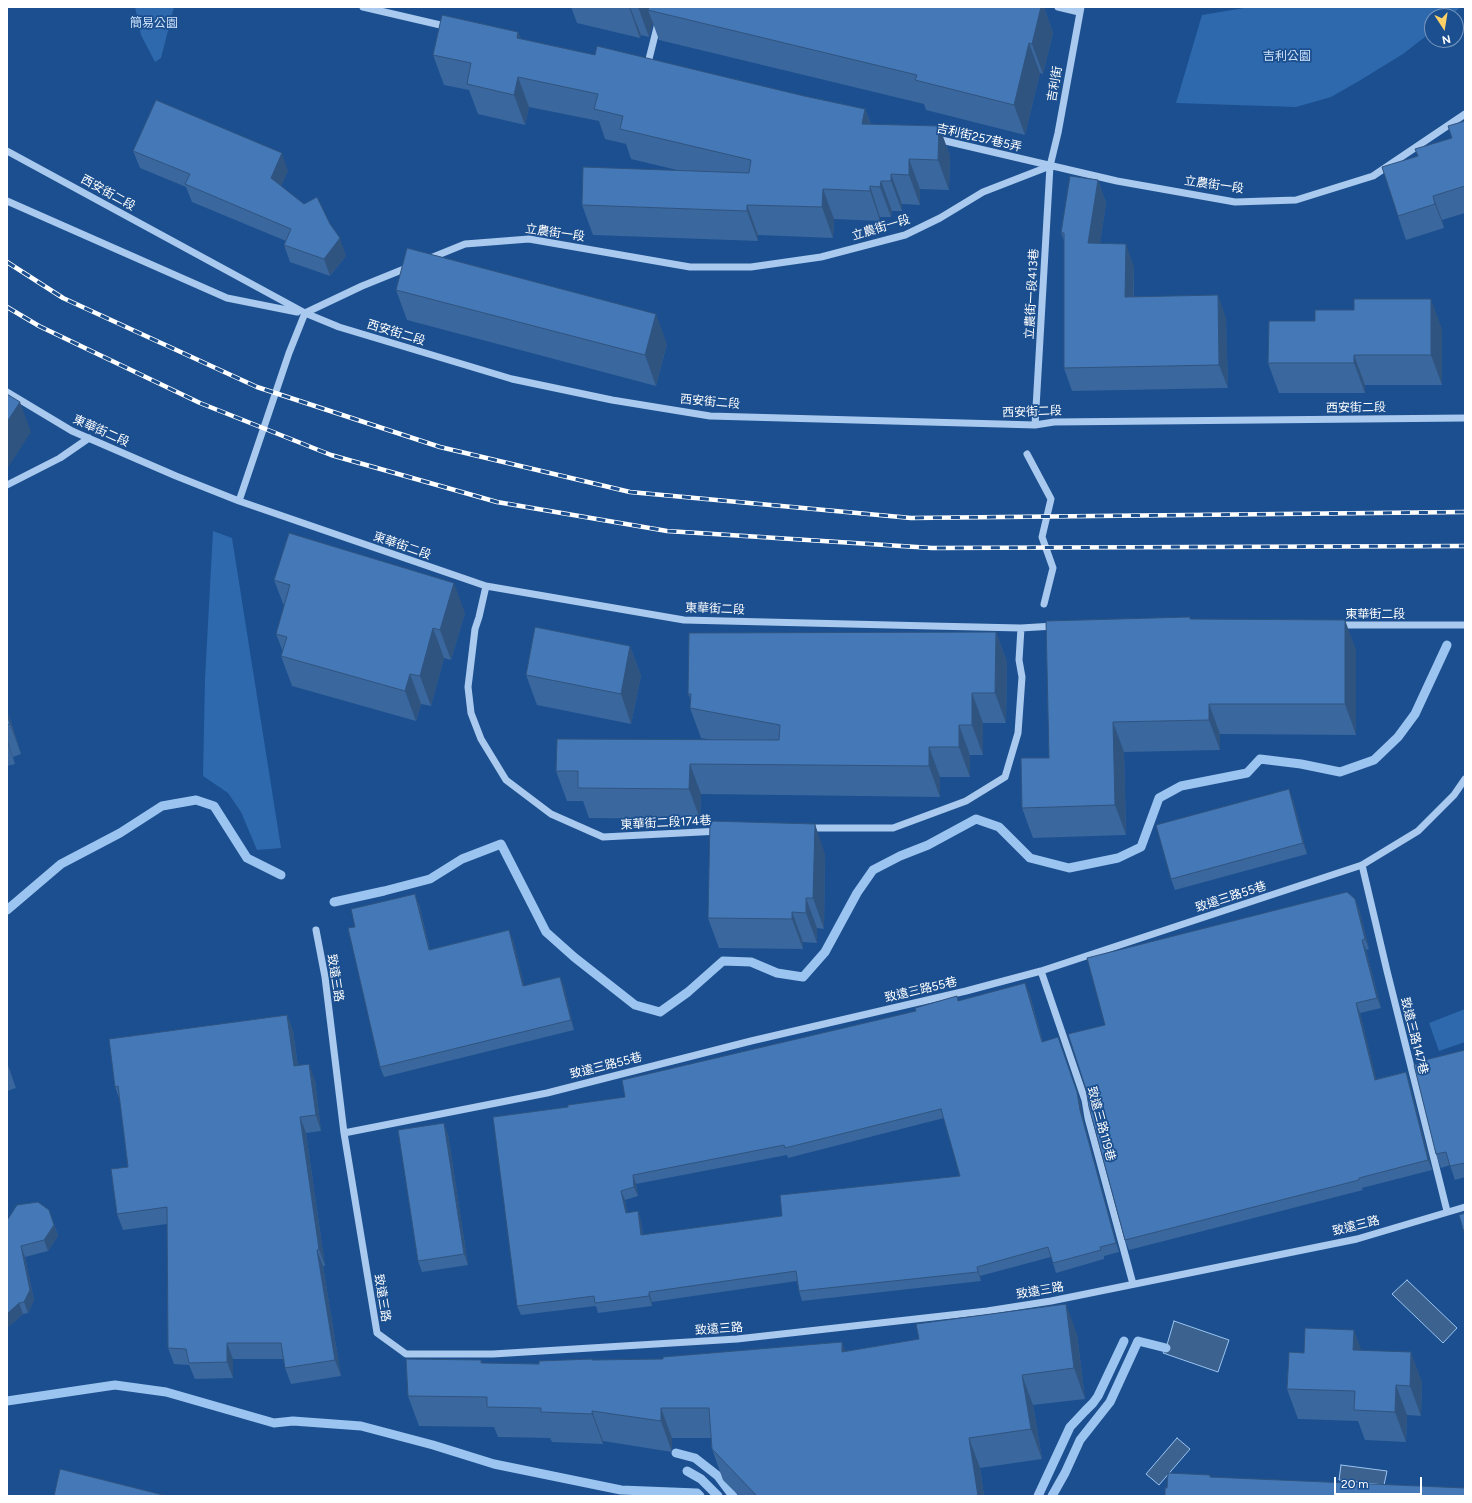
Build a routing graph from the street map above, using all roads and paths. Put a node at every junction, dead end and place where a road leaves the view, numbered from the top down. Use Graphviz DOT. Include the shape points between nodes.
graph roads {
  1 [pos="363,7"];
  2 [pos="662,7"];
  3 [pos="1058,7"];
  4 [pos="1080,9"];
  5 [pos="456,28"];
  6 [pos="639,69"];
  7 [pos="646,71"];
  8 [pos="654,73"];
  9 [pos="1465,114"];
  10 [pos="926,136"];
  11 [pos="7,151"];
  12 [pos="1050,166"];
  13 [pos="7,201"];
  14 [pos="421,262"];
  15 [pos="414,265"];
  16 [pos="305,313"];
  17 [pos="7,392"];
  18 [pos="1465,418"];
  19 [pos="1036,424"];
  20 [pos="89,438"];
  21 [pos="1027,454"];
  22 [pos="7,485"];
  23 [pos="239,501"];
  24 [pos="486,586"];
  25 [pos="1044,604"];
  26 [pos="1330,625"];
  27 [pos="1465,625"];
  28 [pos="1060,626"];
  29 [pos="1021,628"];
  30 [pos="1465,778"];
  31 [pos="798,828"];
  32 [pos="727,830"];
  33 [pos="1362,865"];
  34 [pos="316,930"];
  35 [pos="1041,971"];
  36 [pos="344,1133"];
  37 [pos="1465,1207"];
  38 [pos="1447,1211"];
  39 [pos="1133,1284"];
  1 -- 5 [label="street"];
  2 -- 7 [label="street"];
  3 -- 4 [label="street"];
  4 -- 12 [label="street, 吉利街"];
  6 -- 7 [label="street"];
  7 -- 8 [label="street"];
  9 -- 12 [label="street, 立農街一段" via="1373,176 1296,200 1235,202"];
  10 -- 12 [label="street, 吉利街257巷5弄"];
  11 -- 16 [label="street, 西安街二段"];
  12 -- 14 [label="street, 立農街一段" via="983,192 940,218 905,235 821,257 751,268 690,266 529,239 465,244"];
  12 -- 19 [label="street, 立農街一段413巷"];
  13 -- 16 [label="street" via="227,298"];
  15 -- 16 [label="street"];
  16 -- 19 [label="street, 西安街二段" via="339,327 512,379 612,400 710,416"];
  16 -- 23 [label="street"];
  17 -- 20 [label="street, 東華街二段" via="72,431"];
  18 -- 19 [label="street, 西安街二段"];
  20 -- 22 [label="street" via="60,458"];
  20 -- 23 [label="street, 東華街二段"];
  21 -- 25 [label="street" via="1051,499 1042,537 1053,568"];
  23 -- 24 [label="street, 東華街二段"];
  24 -- 29 [label="street, 東華街二段" via="684,620"];
  24 -- 32 [label="street, 東華街二段174巷" via="475,629 468,687 470,707 481,739 506,780 552,814 603,837"];
  26 -- 27 [label="street, 東華街二段"];
  28 -- 29 [label="street, 東華街二段"];
  29 -- 31 [label="street" via="1022,677 1018,733 1005,777 966,801 893,828"];
  30 -- 33 [label="street, 致遠三路55巷" via="1454,794 1418,830"];
  33 -- 35 [label="street, 致遠三路55巷"];
  33 -- 38 [label="street, 致遠三路147巷"];
  34 -- 36 [label="street, 致遠三路" via="325,977"];
  35 -- 36 [label="street, 致遠三路55巷" via="547,1093"];
  35 -- 39 [label="street, 致遠三路119巷" via="1085,1100"];
  36 -- 39 [label="street, 致遠三路" via="377,1334 406,1354 493,1354 737,1339 987,1311"];
  37 -- 38 [label="street, 致遠三路"];
  38 -- 39 [label="street, 致遠三路" via="1357,1239"];
}
